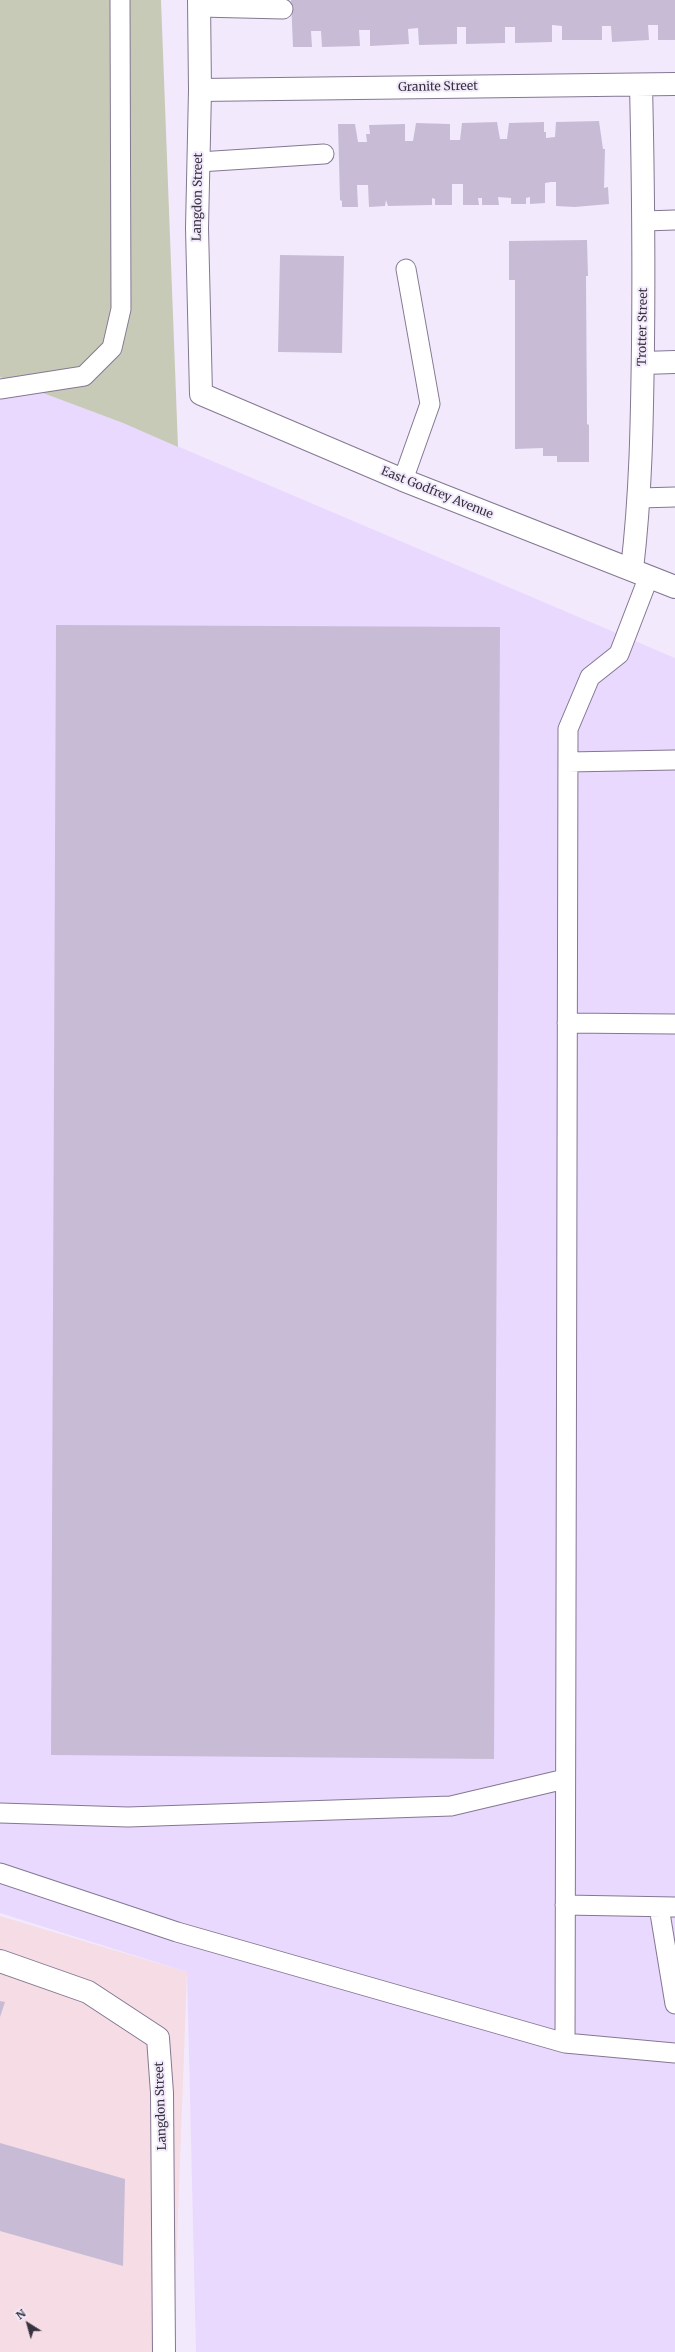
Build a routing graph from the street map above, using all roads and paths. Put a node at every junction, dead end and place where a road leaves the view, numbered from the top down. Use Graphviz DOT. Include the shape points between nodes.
graph roads {
  1 [pos="120,0"];
  2 [pos="200,4"];
  3 [pos="283,9"];
  4 [pos="675,84"];
  5 [pos="641,85"];
  6 [pos="200,90"];
  7 [pos="324,154"];
  8 [pos="199,162"];
  9 [pos="675,220"];
  10 [pos="644,221"];
  11 [pos="406,269"];
  12 [pos="643,362"];
  13 [pos="675,362"];
  14 [pos="0,389"];
  15 [pos="201,394"];
  16 [pos="403,480"];
  17 [pos="675,497"];
  18 [pos="640,498"];
  19 [pos="641,572"];
  20 [pos="675,587"];
  21 [pos="675,760"];
  22 [pos="568,762"];
  23 [pos="567,1023"];
  24 [pos="675,1024"];
  25 [pos="565,1779"];
  26 [pos="0,1814"];
  27 [pos="0,1873"];
  28 [pos="565,1905"];
  29 [pos="667,1907"];
  30 [pos="0,1961"];
  31 [pos="675,2004"];
  32 [pos="564,2043"];
  33 [pos="675,2053"];
  34 [pos="164,2352"];
  1 -- 14 [label="lane" via="121,309 112,348 84,376"];
  2 -- 3 [label="lane"];
  2 -- 6 [label="street, Langdon Street"];
  4 -- 5 [label="street, Granite Street"];
  5 -- 6 [label="street, Granite Street"];
  5 -- 10 [label="street, Trotter Street"];
  6 -- 8 [label="street, Langdon Street"];
  7 -- 8 [label="lane"];
  8 -- 15 [label="street, Langdon Street" via="197,228"];
  9 -- 10 [label="lane"];
  10 -- 12 [label="street, Trotter Street"];
  11 -- 16 [label="lane" via="430,404"];
  12 -- 13 [label="street"];
  12 -- 18 [label="street, Trotter Street"];
  15 -- 16 [label="street, East Godfrey Avenue"];
  16 -- 19 [label="street, East Godfrey Avenue"];
  17 -- 18 [label="lane"];
  18 -- 19 [label="street, Trotter Street"];
  19 -- 20 [label="street, East Godfrey Avenue"];
  19 -- 22 [label="lane" via="619,654 590,677 568,729"];
  21 -- 22 [label="lane"];
  22 -- 23 [label="lane"];
  23 -- 24 [label="lane"];
  23 -- 25 [label="lane"];
  25 -- 26 [label="lane" via="451,1806 128,1817"];
  25 -- 28 [label="lane"];
  27 -- 32 [label="lane" via="177,1932"];
  28 -- 29 [label="lane"];
  28 -- 32 [label="lane"];
  29 -- 31 [label="lane"];
  30 -- 34 [label="street, Langdon Street" via="88,1992 158,2038 162,2093"];
  32 -- 33 [label="lane"];
}
